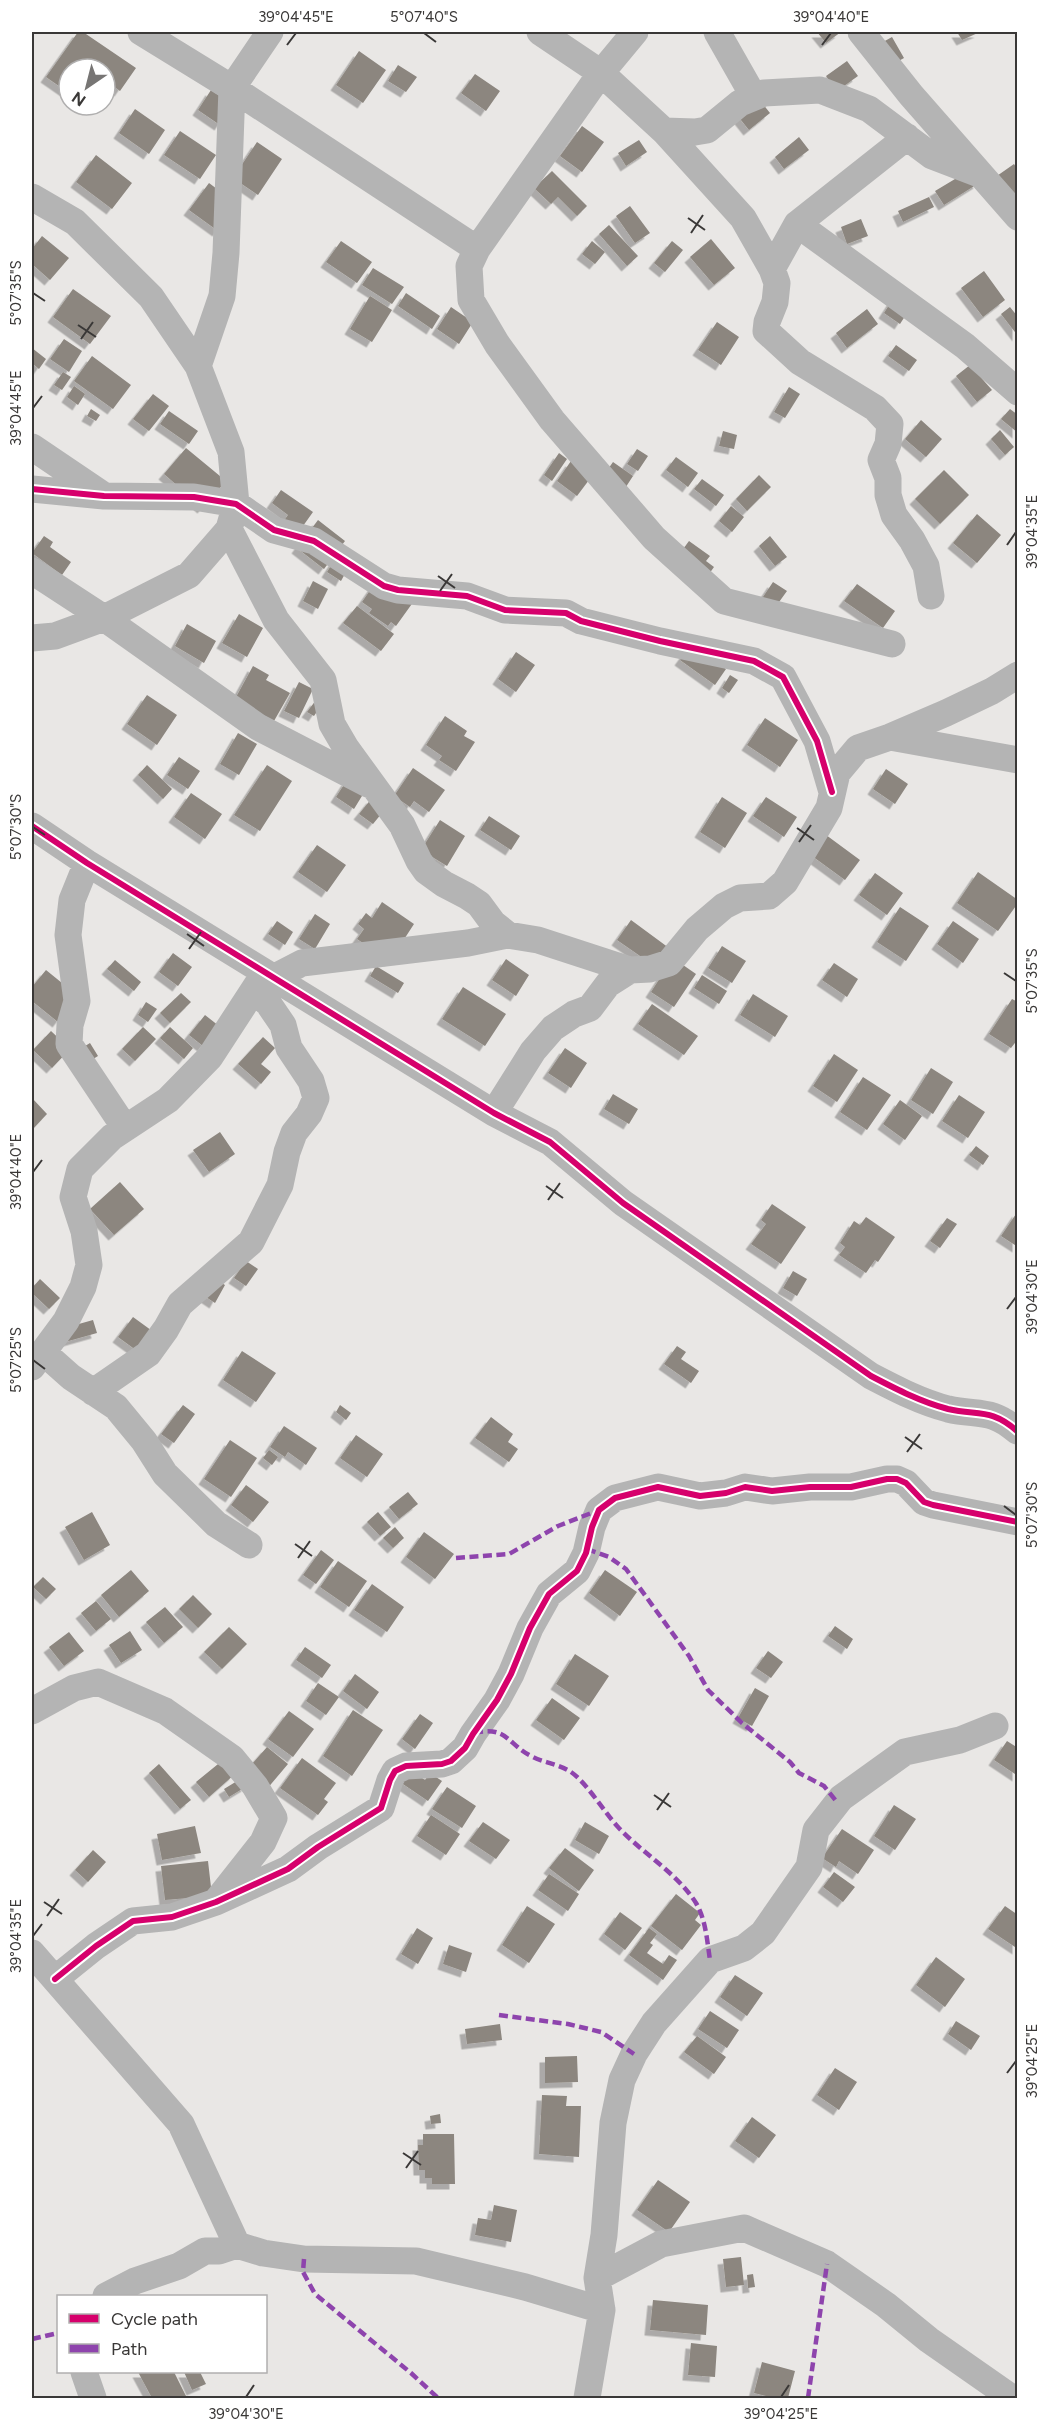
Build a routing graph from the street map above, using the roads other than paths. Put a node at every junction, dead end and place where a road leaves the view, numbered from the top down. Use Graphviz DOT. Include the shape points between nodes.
graph roads {
  1 [pos="141,32"];
  2 [pos="270,32"];
  3 [pos="540,32"];
  4 [pos="635,32"];
  5 [pos="717,32"];
  6 [pos="861,32"];
  7 [pos="601,73"];
  8 [pos="232,88"];
  9 [pos="754,97"];
  10 [pos="664,131"];
  11 [pos="907,137"];
  12 [pos="979,174"];
  13 [pos="32,197"];
  14 [pos="1017,217"];
  15 [pos="797,224"];
  16 [pos="477,249"];
  17 [pos="772,269"];
  18 [pos="198,366"];
  19 [pos="1017,392"];
  20 [pos="32,447"];
  21 [pos="32,489"];
  22 [pos="104,496"];
  23 [pos="233,516"];
  24 [pos="32,572"];
  25 [pos="931,596"];
  26 [pos="104,618"];
  27 [pos="32,638"];
  28 [pos="892,644"];
  29 [pos="1017,675"];
  30 [pos="890,737"];
  31 [pos="1017,760"];
  32 [pos="372,785"];
  33 [pos="832,792"];
  34 [pos="32,826"];
  35 [pos="87,863"];
  36 [pos="508,935"];
  37 [pos="630,970"];
  38 [pos="264,980"];
  39 [pos="494,1113"];
  40 [pos="125,1128"];
  41 [pos="38,1360"];
  42 [pos="93,1392"];
  43 [pos="1017,1431"];
  44 [pos="1017,1438"];
  45 [pos="1017,1522"];
  46 [pos="249,1545"];
  47 [pos="32,1712"];
  48 [pos="995,1726"];
  49 [pos="216,1902"];
  50 [pos="32,1953"];
  51 [pos="55,1979"];
  52 [pos="237,2245"];
  53 [pos="597,2278"];
  54 [pos="108,2295"];
  55 [pos="602,2310"];
  56 [pos="84,2373"];
  57 [pos="93,2398"];
  58 [pos="587,2398"];
  59 [pos="1012,2398"];
  1 -- 8 [label="street"];
  2 -- 8 [label="street"];
  3 -- 7 [label="street"];
  4 -- 7 [label="street"];
  5 -- 9 [label="street"];
  6 -- 12 [label="street"];
  7 -- 10 [label="street"];
  7 -- 16 [label="street"];
  8 -- 16 [label="street"];
  8 -- 18 [label="street" via="222,296"];
  9 -- 10 [label="street" via="740,103 707,130"];
  9 -- 11 [label="street" via="820,90 869,109"];
  10 -- 17 [label="street" via="743,218"];
  11 -- 12 [label="street" via="932,156"];
  11 -- 15 [label="street"];
  12 -- 14 [label="street"];
  13 -- 18 [label="street" via="75,222 151,297"];
  15 -- 17 [label="street"];
  15 -- 19 [label="street" via="965,346"];
  16 -- 28 [label="street" via="470,266 471,300 497,344 552,420 654,538 724,601"];
  17 -- 25 [label="street" via="777,283 766,331 800,362 875,408 890,424 881,460 888,478 888,495 894,515 926,566"];
  18 -- 23 [label="street" via="231,453"];
  20 -- 22 [label="street"];
  21 -- 22 [label="street"];
  22 -- 23 [label="street" via="194,497"];
  23 -- 26 [label="street" via="189,575"];
  23 -- 32 [label="street" via="276,620 323,680 332,724"];
  23 -- 33 [label="street" via="314,541 384,586 398,590 467,596 504,610 566,613 581,621 754,661 783,676 817,741"];
  24 -- 26 [label="street"];
  26 -- 27 [label="street" via="55,636"];
  26 -- 32 [label="street" via="258,727"];
  29 -- 30 [label="street" via="983,695"];
  30 -- 31 [label="street"];
  30 -- 33 [label="street" via="858,748 837,773"];
  32 -- 36 [label="street" via="402,825 426,871 479,904"];
  33 -- 37 [label="street" via="829,808 785,882 770,896 740,898 724,906 697,929 669,963"];
  34 -- 35 [label="street"];
  35 -- 38 [label="street"];
  35 -- 40 [label="street" via="72,900 68,935 77,1001 69,1044"];
  36 -- 37 [label="street" via="538,940"];
  36 -- 38 [label="street" via="302,963"];
  37 -- 39 [label="street" via="608,984 590,1008 553,1028 533,1051"];
  38 -- 39 [label="street" via="376,1039"];
  38 -- 40 [label="street" via="210,1057 168,1100"];
  38 -- 42 [label="street" via="268,1003 283,1024 289,1048 311,1081 316,1098 294,1133 280,1185 250,1242 180,1304 147,1354"];
  39 -- 43 [label="street" via="549,1142 623,1203 871,1376 908,1396 949,1409 990,1414"];
  40 -- 41 [label="street" via="80,1169 73,1197 89,1265 66,1321"];
  41 -- 42 [label="street"];
  42 -- 46 [label="street" via="116,1407 165,1474 216,1524"];
  43 -- 44 [label="street"];
  45 -- 49 [label="street" via="924,1502 897,1479 851,1487 771,1491 745,1487 700,1496 658,1487 615,1498 599,1510 577,1571 549,1594 497,1700 465,1748 442,1764 406,1766 395,1771 381,1808 375,1813 288,1869"];
  47 -- 49 [label="street" via="74,1688 98,1682 165,1711 232,1758 274,1818 263,1842"];
  48 -- 53 [label="street" via="960,1740 905,1752 841,1798 816,1830 809,1867 763,1933 744,1948 710,1960 654,2023 622,2080 613,2123"];
  49 -- 51 [label="street" via="172,1917 134,1921"];
  50 -- 51 [label="street"];
  51 -- 52 [label="street" via="181,2124"];
  52 -- 54 [label="street" via="205,2251"];
  52 -- 55 [label="street" via="304,2259 416,2261"];
  53 -- 55 [label="street"];
  53 -- 59 [label="street" via="661,2244 744,2228 827,2264"];
  55 -- 58 [label="street"];
  56 -- 57 [label="street"];
}
